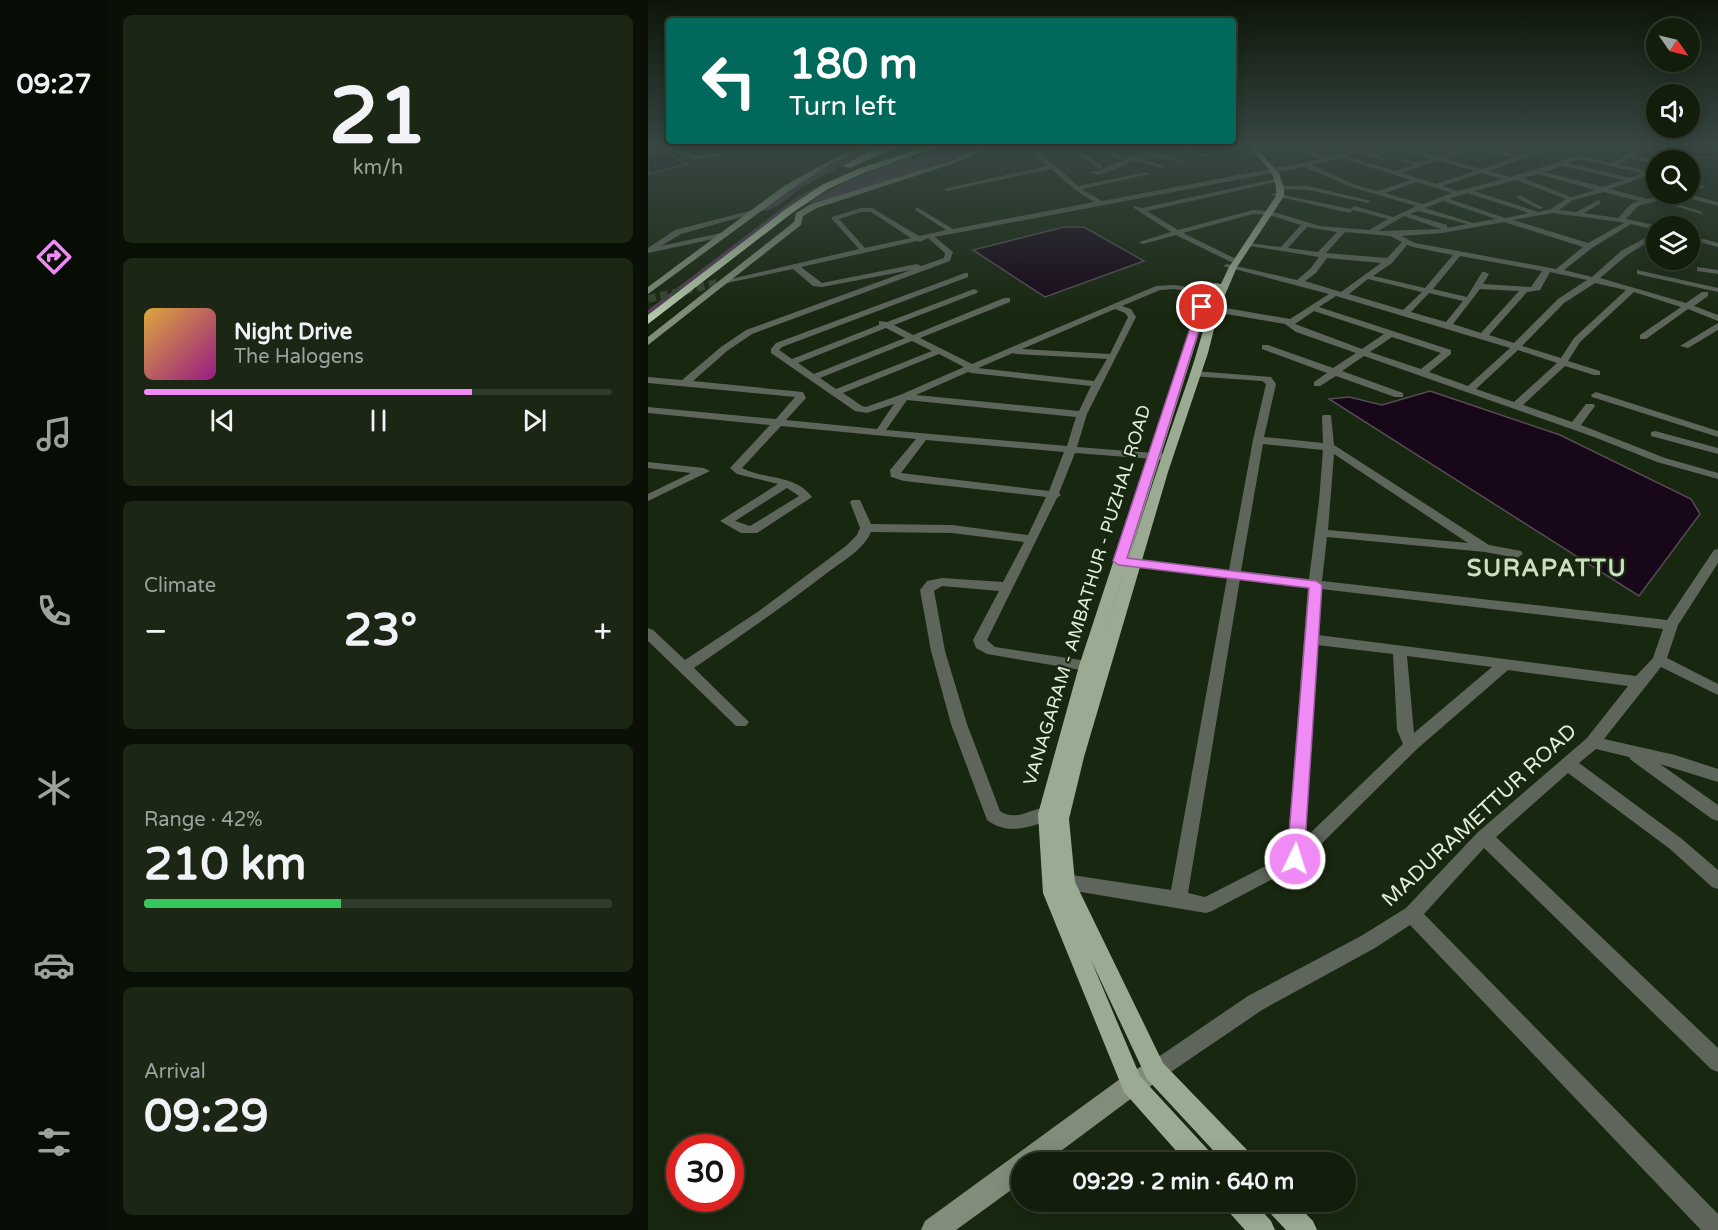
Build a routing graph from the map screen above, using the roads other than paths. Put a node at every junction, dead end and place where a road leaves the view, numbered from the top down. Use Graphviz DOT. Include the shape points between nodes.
graph roads {
  1 [pos="770,202"];
  2 [pos="785,202"];
  3 [pos="802,202"];
  4 [pos="825,202"];
  5 [pos="1098,202"];
  6 [pos="1127,202"];
  7 [pos="1179,202"];
  8 [pos="1270,202"];
  9 [pos="1333,202"];
  10 [pos="1365,202"];
  11 [pos="1405,202"];
  12 [pos="1434,202"];
  13 [pos="1454,202"];
  14 [pos="1503,202"];
  15 [pos="1535,202"];
  16 [pos="1541,202"];
  17 [pos="1564,202"];
  18 [pos="1599,202"];
  19 [pos="1641,202"];
  20 [pos="1636,204"];
  21 [pos="1670,204"];
  22 [pos="1420,207"];
  23 [pos="917,209"];
  24 [pos="1352,209"];
  25 [pos="1141,210"];
  26 [pos="1553,210"];
  27 [pos="1659,210"];
  28 [pos="757,212"];
  29 [pos="1267,213"];
  30 [pos="1670,213"];
  31 [pos="1700,213"];
  32 [pos="1403,214"];
  33 [pos="1538,214"];
  34 [pos="1578,214"];
  35 [pos="1340,216"];
  36 [pos="1681,216"];
  37 [pos="1394,219"];
  38 [pos="1619,219"];
  39 [pos="1508,220"];
  40 [pos="1329,222"];
  41 [pos="1630,222"];
  42 [pos="1305,224"];
  43 [pos="1473,224"];
  44 [pos="1646,226"];
  45 [pos="1319,228"];
  46 [pos="1449,229"];
  47 [pos="952,231"];
  48 [pos="1342,231"];
  49 [pos="1372,231"];
  50 [pos="725,234"];
  51 [pos="1179,234"];
  52 [pos="1392,234"];
  53 [pos="931,237"];
  54 [pos="920,240"];
  55 [pos="1646,240"];
  56 [pos="1143,242"];
  57 [pos="1406,242"];
  58 [pos="1700,242"];
  59 [pos="1249,244"];
  60 [pos="1589,246"];
  61 [pos="1283,249"];
  62 [pos="1714,249"];
  63 [pos="648,251"];
  64 [pos="865,252"];
  65 [pos="1458,254"];
  66 [pos="1322,255"];
  67 [pos="1389,261"];
  68 [pos="940,263"];
  69 [pos="1230,264"];
  70 [pos="795,266"];
  71 [pos="1700,269"];
  72 [pos="1547,270"];
  73 [pos="1557,272"];
  74 [pos="1640,272"];
  75 [pos="1718,272"];
  76 [pos="1485,274"];
  77 [pos="965,275"];
  78 [pos="1368,277"];
  79 [pos="1592,281"];
  80 [pos="722,282"];
  81 [pos="1299,282"];
  82 [pos="1479,286"];
  83 [pos="1631,290"];
  84 [pos="1718,290"];
  85 [pos="648,291"];
  86 [pos="974,291"];
  87 [pos="1427,291"];
  88 [pos="1524,291"];
  89 [pos="1339,294"];
  90 [pos="1705,294"];
  91 [pos="1007,300"];
  92 [pos="1469,300"];
  93 [pos="1213,301"];
  94 [pos="1115,306"];
  95 [pos="1690,306"];
  96 [pos="648,307"];
  97 [pos="1313,308"];
  98 [pos="1405,313"];
  99 [pos="860,314"];
  100 [pos="1718,318"];
  101 [pos="648,321"];
  102 [pos="1290,322"];
  103 [pos="1448,325"];
  104 [pos="886,326"];
  105 [pos="1718,326"];
  106 [pos="1391,333"];
  107 [pos="1483,336"];
  108 [pos="1643,337"];
  109 [pos="911,338"];
  110 [pos="648,342"];
  111 [pos="1514,346"];
  112 [pos="1685,346"];
  113 [pos="1265,347"];
  114 [pos="1013,351"];
  115 [pos="937,352"];
  116 [pos="1364,352"];
  117 [pos="1113,357"];
  118 [pos="790,363"];
  119 [pos="1562,363"];
  120 [pos="969,368"];
  121 [pos="1334,371"];
  122 [pos="1422,373"];
  123 [pos="1598,373"];
  124 [pos="1194,374"];
  125 [pos="812,378"];
  126 [pos="648,380"];
  127 [pos="685,383"];
  128 [pos="1097,384"];
  129 [pos="1317,384"];
  130 [pos="1469,390"];
  131 [pos="835,393"];
  132 [pos="1399,395"];
  133 [pos="1596,395"];
  134 [pos="904,398"];
  135 [pos="1516,406"];
  136 [pos="1590,406"];
  137 [pos="648,410"];
  138 [pos="1082,414"];
  139 [pos="1327,417"];
  140 [pos="776,423"];
  141 [pos="1574,427"];
  142 [pos="879,433"];
  143 [pos="1655,434"];
  144 [pos="1718,434"];
  145 [pos="923,437"];
  146 [pos="1258,440"];
  147 [pos="1330,447"];
  148 [pos="1072,450"];
  149 [pos="1718,451"];
  150 [pos="1160,456"];
  151 [pos="648,465"];
  152 [pos="1718,476"];
  153 [pos="786,484"];
  154 [pos="1055,495"];
  155 [pos="648,498"];
  156 [pos="856,502"];
  157 [pos="866,528"];
  158 [pos="1321,533"];
  159 [pos="1032,539"];
  160 [pos="1485,548"];
  161 [pos="1718,553"];
  162 [pos="1517,554"];
  163 [pos="1127,562"];
  164 [pos="1236,575"];
  165 [pos="1316,585"];
  166 [pos="1007,587"];
  167 [pos="1671,625"];
  168 [pos="648,633"];
  169 [pos="1311,639"];
  170 [pos="655,648"];
  171 [pos="1400,650"];
  172 [pos="1659,660"];
  173 [pos="1505,664"];
  174 [pos="1087,666"];
  175 [pos="685,667"];
  176 [pos="1639,682"];
  177 [pos="1718,690"];
  178 [pos="741,722"];
  179 [pos="1593,742"];
  180 [pos="1412,745"];
  181 [pos="1631,751"];
  182 [pos="1567,763"];
  183 [pos="1718,776"];
  184 [pos="1047,814"];
  185 [pos="1718,814"];
  186 [pos="1484,837"];
  187 [pos="1295,859"];
  188 [pos="1718,881"];
  189 [pos="1059,887"];
  190 [pos="1178,899"];
  191 [pos="1412,914"];
  192 [pos="1718,1062"];
  193 [pos="1155,1071"];
  194 [pos="1132,1084"];
  195 [pos="1040,1152"];
  196 [pos="1193,1152"];
  197 [pos="1232,1152"];
  198 [pos="1011,1174"];
  199 [pos="1246,1212"];
  200 [pos="1287,1212"];
  201 [pos="934,1230"];
  202 [pos="1262,1230"];
  203 [pos="1304,1230"];
  204 [pos="1717,1230"];
  1 -- 28 [label="street"];
  2 -- 96 [label="highway"];
  3 -- 101 [label="highway"];
  4 -- 80 [label="street" via="799,215 798,223"];
  5 -- 47 [label="street"];
  6 -- 25 [label="street"];
  7 -- 25 [label="street"];
  8 -- 29 [label="main road"];
  9 -- 24 [label="street"];
  10 -- 24 [label="street"];
  11 -- 22 [label="street"];
  12 -- 22 [label="street"];
  13 -- 39 [label="street"];
  14 -- 33 [label="street"];
  15 -- 26 [label="street"];
  16 -- 26 [label="street"];
  17 -- 26 [label="street"];
  18 -- 34 [label="street"];
  19 -- 20 [label="street"];
  20 -- 27 [label="street"];
  20 -- 38 [label="street"];
  21 -- 31 [label="street"];
  22 -- 32 [label="street"];
  22 -- 43 [label="street"];
  23 -- 47 [label="street"];
  24 -- 35 [label="street"];
  24 -- 37 [label="street"];
  25 -- 51 [label="street"];
  26 -- 33 [label="street"];
  26 -- 34 [label="street"];
  28 -- 50 [label="street"];
  28 -- 63 [label="street" via="678,232"];
  29 -- 42 [label="street"];
  29 -- 51 [label="street" via="1253,212"];
  29 -- 59 [label="main road"];
  29 -- 69 [label="main road"];
  30 -- 36 [label="street"];
  32 -- 37 [label="street"];
  32 -- 46 [label="street"];
  33 -- 39 [label="street"];
  34 -- 38 [label="street"];
  37 -- 49 [label="street"];
  38 -- 41 [label="street"];
  39 -- 43 [label="street"];
  39 -- 60 [label="street"];
  40 -- 45 [label="street"];
  41 -- 44 [label="street"];
  41 -- 60 [label="street"];
  42 -- 45 [label="street"];
  42 -- 61 [label="street"];
  43 -- 46 [label="street"];
  45 -- 48 [label="street"];
  46 -- 52 [label="street"];
  47 -- 53 [label="street"];
  48 -- 49 [label="street"];
  48 -- 66 [label="street"];
  49 -- 52 [label="street"];
  50 -- 63 [label="street"];
  50 -- 85 [label="street"];
  51 -- 56 [label="street"];
  51 -- 69 [label="street"];
  52 -- 57 [label="street"];
  53 -- 54 [label="street"];
  53 -- 68 [label="street" via="949,252"];
  54 -- 64 [label="street"];
  54 -- 64 [label="street" via="872,210 834,218"];
  55 -- 79 [label="street"];
  57 -- 65 [label="street"];
  57 -- 67 [label="street"];
  58 -- 62 [label="street"];
  59 -- 61 [label="street"];
  59 -- 69 [label="main road"];
  60 -- 73 [label="street"];
  61 -- 66 [label="street"];
  64 -- 70 [label="street"];
  65 -- 72 [label="street"];
  65 -- 87 [label="street"];
  66 -- 67 [label="street"];
  66 -- 81 [label="street" via="1313,271"];
  67 -- 78 [label="street"];
  68 -- 70 [label="street" via="822,285"];
  68 -- 127 [label="street" via="750,332"];
  69 -- 81 [label="street"];
  69 -- 93 [label="main road"];
  70 -- 80 [label="street"];
  71 -- 75 [label="street"];
  72 -- 73 [label="street"];
  72 -- 88 [label="street" via="1535,289"];
  73 -- 79 [label="street"];
  74 -- 84 [label="street"];
  76 -- 82 [label="street"];
  77 -- 99 [label="street"];
  78 -- 87 [label="street"];
  78 -- 89 [label="street"];
  79 -- 83 [label="street"];
  79 -- 111 [label="street" via="1561,301"];
  80 -- 110 [label="street"];
  81 -- 89 [label="street"];
  82 -- 88 [label="street"];
  82 -- 92 [label="street"];
  83 -- 95 [label="street"];
  83 -- 119 [label="street" via="1577,340"];
  86 -- 104 [label="street"];
  87 -- 92 [label="street"];
  87 -- 98 [label="street"];
  88 -- 107 [label="street"];
  89 -- 97 [label="street"];
  89 -- 98 [label="street"];
  90 -- 95 [label="street"];
  91 -- 109 [label="street"];
  92 -- 103 [label="street"];
  93 -- 94 [label="street" via="1165,287"];
  93 -- 102 [label="street"];
  93 -- 124 [label="main road" via="1203,353"];
  93 -- 150 [label="main road, VANAGARAM - AMBATHUR - PUZHAL ROAD" via="1202,307"];
  94 -- 114 [label="street"];
  94 -- 117 [label="street" via="1132,317"];
  95 -- 100 [label="street"];
  95 -- 108 [label="street"];
  97 -- 102 [label="street"];
  97 -- 106 [label="street"];
  98 -- 103 [label="street"];
  99 -- 104 [label="street"];
  99 -- 118 [label="street" via="775,348"];
  102 -- 116 [label="street" via="1299,330"];
  103 -- 107 [label="street"];
  104 -- 109 [label="street"];
  104 -- 118 [label="street"];
  105 -- 112 [label="street"];
  106 -- 116 [label="street"];
  106 -- 122 [label="street" via="1448,352"];
  107 -- 111 [label="street"];
  109 -- 115 [label="street"];
  109 -- 125 [label="street"];
  111 -- 119 [label="street"];
  111 -- 130 [label="street"];
  113 -- 121 [label="street"];
  114 -- 117 [label="street"];
  114 -- 120 [label="street"];
  115 -- 120 [label="street"];
  115 -- 131 [label="street"];
  116 -- 121 [label="street"];
  116 -- 122 [label="street"];
  117 -- 128 [label="street"];
  118 -- 125 [label="street"];
  119 -- 123 [label="street"];
  119 -- 135 [label="street"];
  120 -- 128 [label="street"];
  120 -- 134 [label="street"];
  121 -- 129 [label="street"];
  121 -- 132 [label="street"];
  122 -- 130 [label="street"];
  124 -- 146 [label="street" via="1271,381"];
  124 -- 150 [label="main road"];
  125 -- 131 [label="street"];
  126 -- 127 [label="street"];
  127 -- 140 [label="street" via="799,394 801,398"];
  128 -- 138 [label="street"];
  130 -- 135 [label="street"];
  131 -- 134 [label="street" via="862,410"];
  133 -- 144 [label="street"];
  134 -- 138 [label="street"];
  134 -- 142 [label="street"];
  135 -- 141 [label="street"];
  136 -- 141 [label="street"];
  137 -- 140 [label="street"];
  138 -- 148 [label="street"];
  139 -- 147 [label="street"];
  140 -- 142 [label="street"];
  140 -- 153 [label="street" via="736,468"];
  141 -- 152 [label="street" via="1661,460"];
  142 -- 145 [label="street"];
  143 -- 149 [label="street"];
  145 -- 148 [label="street"];
  145 -- 154 [label="street" via="895,475"];
  146 -- 147 [label="street"];
  146 -- 164 [label="street"];
  147 -- 158 [label="street"];
  147 -- 160 [label="street"];
  148 -- 150 [label="street"];
  148 -- 154 [label="street"];
  150 -- 163 [label="main road"];
  151 -- 155 [label="street" via="704,471"];
  153 -- 153 [label="street" via="801,490 806,497 753,530 726,521"];
  154 -- 159 [label="street"];
  156 -- 157 [label="street"];
  157 -- 159 [label="street" via="952,529"];
  157 -- 175 [label="street" via="850,549"];
  158 -- 160 [label="street"];
  158 -- 165 [label="street"];
  159 -- 166 [label="street"];
  160 -- 162 [label="street"];
  161 -- 167 [label="street"];
  163 -- 164 [label="street"];
  163 -- 174 [label="main road, VANAGARAM - AMBATHUR - PUZHAL ROAD"];
  163 -- 189 [label="main road" via="1060,819"];
  164 -- 165 [label="street"];
  164 -- 190 [label="street"];
  165 -- 167 [label="street"];
  165 -- 169 [label="street"];
  166 -- 174 [label="street" via="981,645 992,651"];
  166 -- 184 [label="street" via="942,582 927,590 938,651 959,723 993,815 1003,822 1018,823"];
  167 -- 172 [label="street"];
  168 -- 170 [label="street"];
  169 -- 171 [label="street"];
  169 -- 187 [label="street"];
  170 -- 175 [label="street"];
  171 -- 173 [label="street"];
  171 -- 180 [label="street" via="1405,730"];
  172 -- 176 [label="street, MADURAMETTUR ROAD"];
  172 -- 177 [label="street"];
  173 -- 176 [label="street"];
  173 -- 180 [label="street"];
  174 -- 184 [label="main road, VANAGARAM - AMBATHUR - PUZHAL ROAD"];
  175 -- 178 [label="street"];
  176 -- 179 [label="street, MADURAMETTUR ROAD"];
  179 -- 181 [label="street"];
  179 -- 182 [label="street, MADURAMETTUR ROAD"];
  180 -- 187 [label="street"];
  181 -- 183 [label="street"];
  181 -- 185 [label="street"];
  182 -- 186 [label="street, MADURAMETTUR ROAD"];
  182 -- 188 [label="street" via="1676,844"];
  184 -- 189 [label="main road, VANAGARAM - AMBATHUR - PUZHAL ROAD"];
  186 -- 191 [label="street, MADURAMETTUR ROAD"];
  186 -- 192 [label="street"];
  187 -- 190 [label="street" via="1206,905"];
  189 -- 190 [label="street"];
  189 -- 193 [label="main road"];
  189 -- 194 [label="main road, VANAGARAM - AMBATHUR - PUZHAL ROAD"];
  191 -- 193 [label="street, MADURAMETTUR ROAD" via="1255,1004"];
  191 -- 204 [label="street"];
  193 -- 194 [label="street"];
  193 -- 197 [label="main road"];
  194 -- 195 [label="street"];
  194 -- 196 [label="main road, VANAGARAM - AMBATHUR - PUZHAL ROAD"];
  198 -- 201 [label="street"];
  199 -- 202 [label="main road"];
  200 -- 203 [label="main road"];
}
